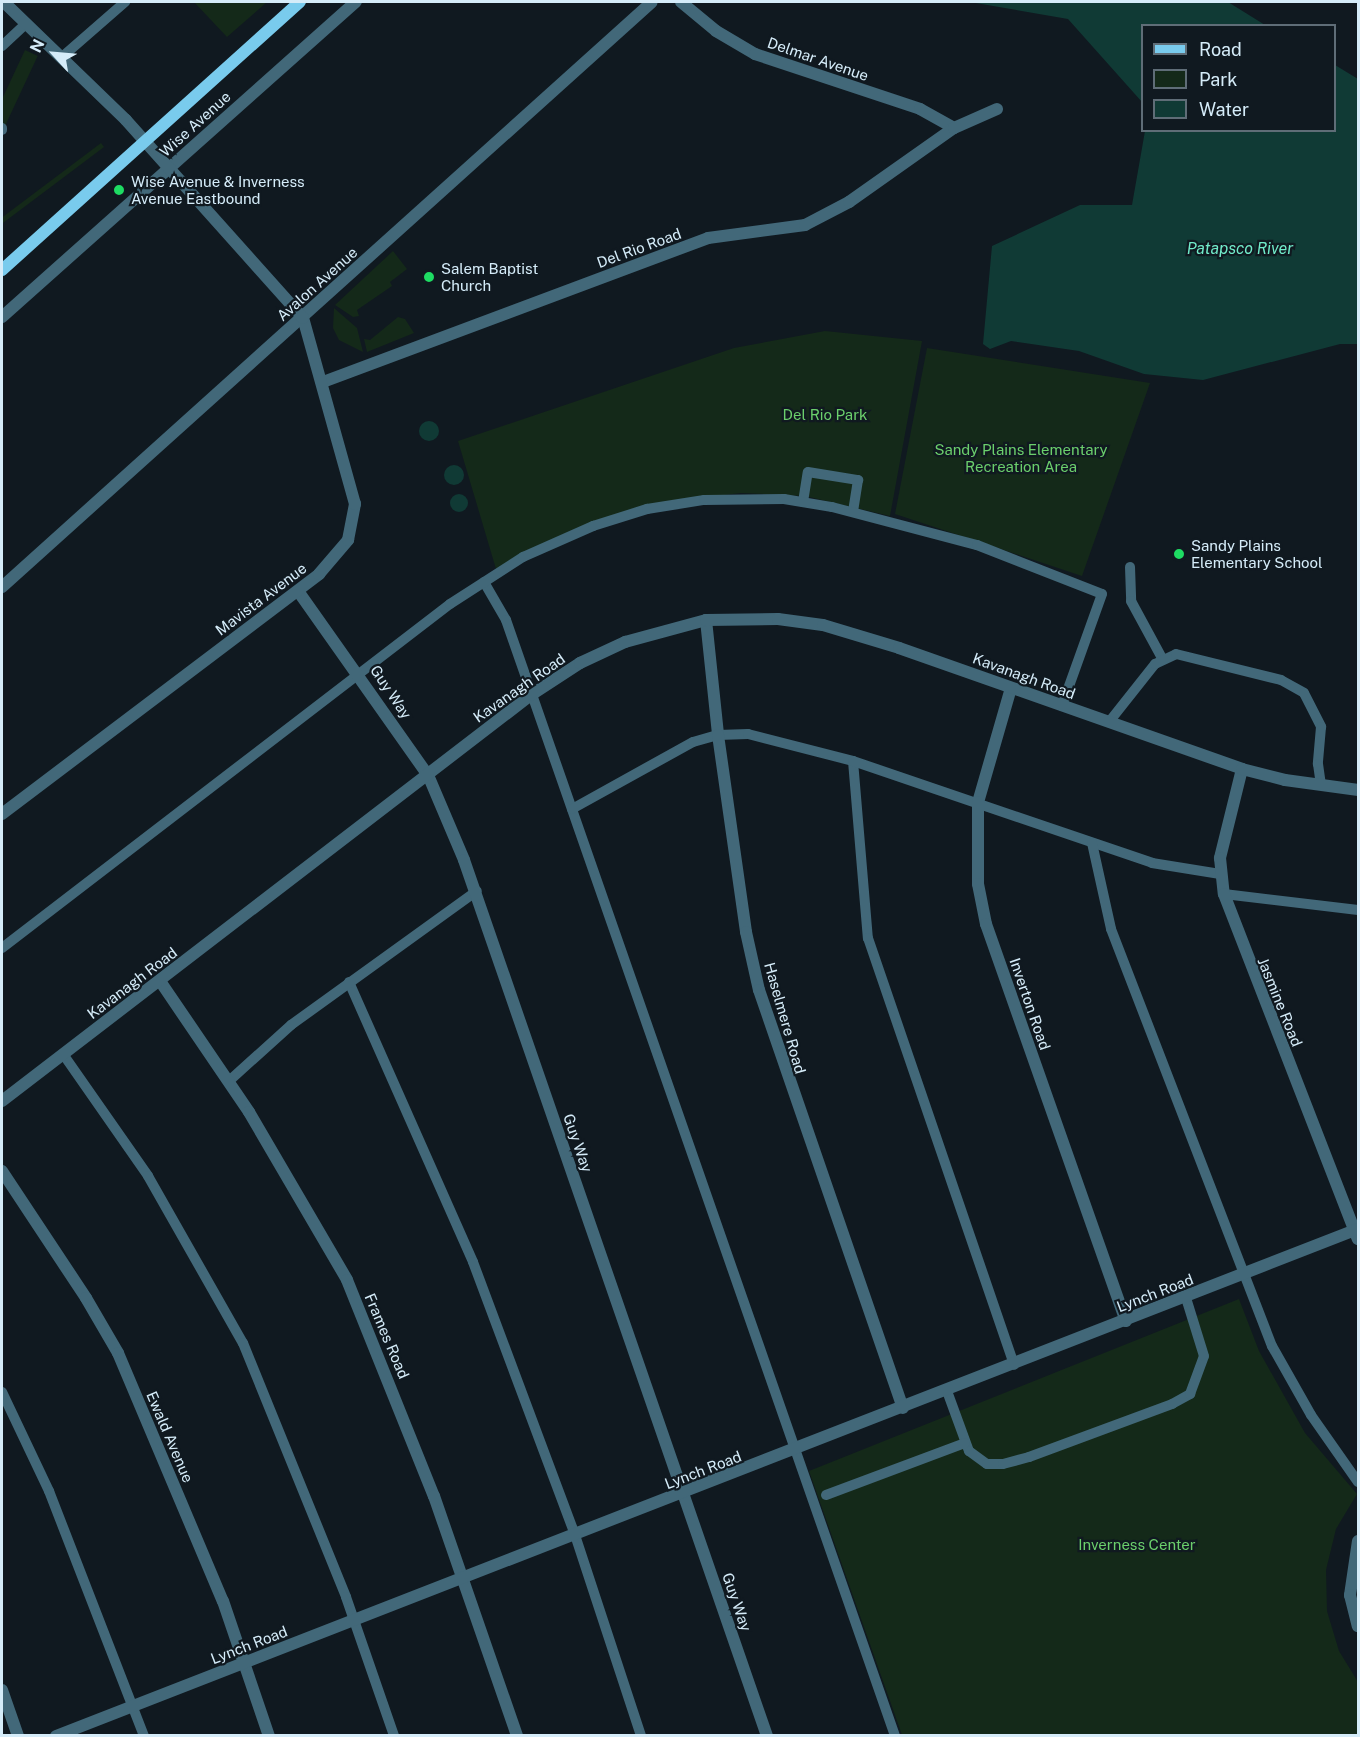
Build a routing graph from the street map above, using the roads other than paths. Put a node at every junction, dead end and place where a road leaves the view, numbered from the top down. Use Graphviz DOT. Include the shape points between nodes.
graph roads {
  1 [pos="4,2"];
  2 [pos="125,2"];
  3 [pos="300,2"];
  4 [pos="356,2"];
  5 [pos="652,2"];
  6 [pos="681,2"];
  7 [pos="26,24"];
  8 [pos="2,46"];
  9 [pos="62,57"];
  10 [pos="997,109"];
  11 [pos="954,128"];
  12 [pos="145,141"];
  13 [pos="169,168"];
  14 [pos="2,270"];
  15 [pos="2,317"];
  16 [pos="303,318"];
  17 [pos="323,382"];
  18 [pos="803,502"];
  19 [pos="853,512"];
  20 [pos="1130,567"];
  21 [pos="484,582"];
  22 [pos="2,587"];
  23 [pos="298,591"];
  24 [pos="706,620"];
  25 [pos="1162,658"];
  26 [pos="360,674"];
  27 [pos="1011,688"];
  28 [pos="531,695"];
  29 [pos="1062,706"];
  30 [pos="1109,722"];
  31 [pos="718,735"];
  32 [pos="853,760"];
  33 [pos="1242,769"];
  34 [pos="428,775"];
  35 [pos="1322,785"];
  36 [pos="1359,790"];
  37 [pos="978,802"];
  38 [pos="572,809"];
  39 [pos="2,814"];
  40 [pos="1092,843"];
  41 [pos="1220,874"];
  42 [pos="477,891"];
  43 [pos="1224,894"];
  44 [pos="1359,910"];
  45 [pos="2,948"];
  46 [pos="160,981"];
  47 [pos="349,982"];
  48 [pos="63,1054"];
  49 [pos="229,1081"];
  50 [pos="2,1101"];
  51 [pos="2,1171"];
  52 [pos="1357,1233"];
  53 [pos="1244,1275"];
  54 [pos="1186,1298"];
  55 [pos="1126,1321"];
  56 [pos="1014,1365"];
  57 [pos="948,1391"];
  58 [pos="2,1392"];
  59 [pos="903,1408"];
  60 [pos="965,1443"];
  61 [pos="795,1450"];
  62 [pos="1359,1482"];
  63 [pos="683,1493"];
  64 [pos="826,1495"];
  65 [pos="575,1535"];
  66 [pos="1359,1541"];
  67 [pos="463,1578"];
  68 [pos="355,1620"];
  69 [pos="1359,1626"];
  70 [pos="246,1663"];
  71 [pos="2,1690"];
  72 [pos="134,1706"];
  73 [pos="18,1736"];
  74 [pos="56,1736"];
  75 [pos="144,1736"];
  76 [pos="270,1736"];
  77 [pos="394,1736"];
  78 [pos="516,1736"];
  79 [pos="641,1736"];
  80 [pos="767,1736"];
  81 [pos="896,1736"];
  1 -- 7 [label="street"];
  2 -- 9 [label="lane"];
  3 -- 12 [label="main road, Wise Avenue"];
  4 -- 13 [label="street, Wise Avenue"];
  5 -- 16 [label="street, Avalon Avenue"];
  6 -- 11 [label="street, Delmar Avenue" via="716,31 755,54 920,108"];
  7 -- 8 [label="lane"];
  7 -- 9 [label="street"];
  9 -- 12 [label="street"];
  10 -- 11 [label="street, Del Rio Road"];
  11 -- 17 [label="street, Del Rio Road" via="849,202 805,225 708,238"];
  12 -- 13 [label="street"];
  12 -- 14 [label="main road, Wise Avenue"];
  13 -- 15 [label="street, Wise Avenue"];
  13 -- 16 [label="street"];
  16 -- 17 [label="street, Mavista Avenue"];
  16 -- 22 [label="street, Avalon Avenue"];
  17 -- 23 [label="street, Mavista Avenue" via="351,481 355,516 340,552"];
  18 -- 19 [label="lane"];
  18 -- 19 [label="lane" via="808,472 858,480"];
  18 -- 21 [label="lane" via="704,500 647,509 593,526 523,557"];
  19 -- 29 [label="lane" via="977,545 1102,594"];
  20 -- 25 [label="lane" via="1131,601"];
  21 -- 26 [label="lane"];
  21 -- 28 [label="lane" via="506,620"];
  23 -- 26 [label="street, Guy Way"];
  23 -- 39 [label="street, Mavista Avenue"];
  24 -- 27 [label="street, Kavanagh Road" via="778,619 823,626"];
  24 -- 28 [label="street, Kavanagh Road" via="625,642 580,663"];
  24 -- 31 [label="street, Haselmere Road"];
  25 -- 30 [label="lane"];
  25 -- 35 [label="lane" via="1185,655 1293,683 1304,693 1321,727 1317,764"];
  26 -- 34 [label="street, Guy Way"];
  26 -- 45 [label="lane"];
  27 -- 29 [label="street, Kavanagh Road"];
  27 -- 37 [label="street, Inverton Road"];
  28 -- 34 [label="street, Kavanagh Road"];
  28 -- 38 [label="lane"];
  29 -- 30 [label="street, Kavanagh Road"];
  30 -- 33 [label="street, Kavanagh Road"];
  31 -- 32 [label="lane" via="748,734"];
  31 -- 38 [label="lane" via="693,742"];
  31 -- 59 [label="street, Haselmere Road" via="746,932 759,990"];
  32 -- 37 [label="lane"];
  32 -- 56 [label="lane" via="871,948"];
  33 -- 35 [label="street, Kavanagh Road"];
  33 -- 41 [label="street, Jasmine Road" via="1224,837"];
  34 -- 42 [label="street, Guy Way"];
  34 -- 46 [label="street, Kavanagh Road"];
  35 -- 36 [label="street, Kavanagh Road"];
  37 -- 40 [label="lane"];
  37 -- 55 [label="street, Inverton Road" via="978,884 986,924"];
  38 -- 61 [label="lane"];
  40 -- 41 [label="lane" via="1152,863"];
  40 -- 53 [label="lane" via="1111,928"];
  41 -- 43 [label="street, Jasmine Road"];
  42 -- 47 [label="lane"];
  42 -- 63 [label="street, Guy Way"];
  43 -- 44 [label="lane"];
  43 -- 52 [label="street, Jasmine Road"];
  46 -- 48 [label="street, Kavanagh Road"];
  46 -- 49 [label="street, Frames Road"];
  47 -- 49 [label="lane" via="291,1025"];
  47 -- 65 [label="lane" via="472,1262"];
  48 -- 50 [label="street, Kavanagh Road"];
  48 -- 68 [label="lane" via="148,1176 243,1343"];
  49 -- 67 [label="street, Frames Road" via="347,1280 375,1343"];
  51 -- 70 [label="street, Ewald Avenue" via="118,1353"];
  52 -- 53 [label="street, Lynch Road"];
  53 -- 54 [label="street, Lynch Road"];
  53 -- 62 [label="lane" via="1272,1346 1295,1389"];
  54 -- 55 [label="street, Lynch Road"];
  54 -- 60 [label="lane" via="1204,1356 1191,1394 1162,1408 1003,1464 977,1460"];
  55 -- 56 [label="street, Lynch Road"];
  56 -- 57 [label="street, Lynch Road"];
  57 -- 59 [label="street, Lynch Road"];
  57 -- 60 [label="lane"];
  58 -- 72 [label="lane" via="49,1491"];
  59 -- 61 [label="street, Lynch Road"];
  60 -- 64 [label="lane"];
  61 -- 63 [label="street, Lynch Road"];
  61 -- 81 [label="lane"];
  63 -- 65 [label="street, Lynch Road"];
  63 -- 80 [label="street, Guy Way"];
  65 -- 67 [label="street, Lynch Road"];
  65 -- 79 [label="lane"];
  66 -- 69 [label="street" via="1350,1594"];
  67 -- 68 [label="street, Lynch Road"];
  67 -- 78 [label="street, Frames Road"];
  68 -- 70 [label="street, Lynch Road"];
  68 -- 77 [label="lane"];
  70 -- 72 [label="street, Lynch Road"];
  70 -- 76 [label="street, Ewald Avenue"];
  71 -- 73 [label="street"];
  72 -- 74 [label="street, Lynch Road"];
  72 -- 75 [label="lane"];
}
